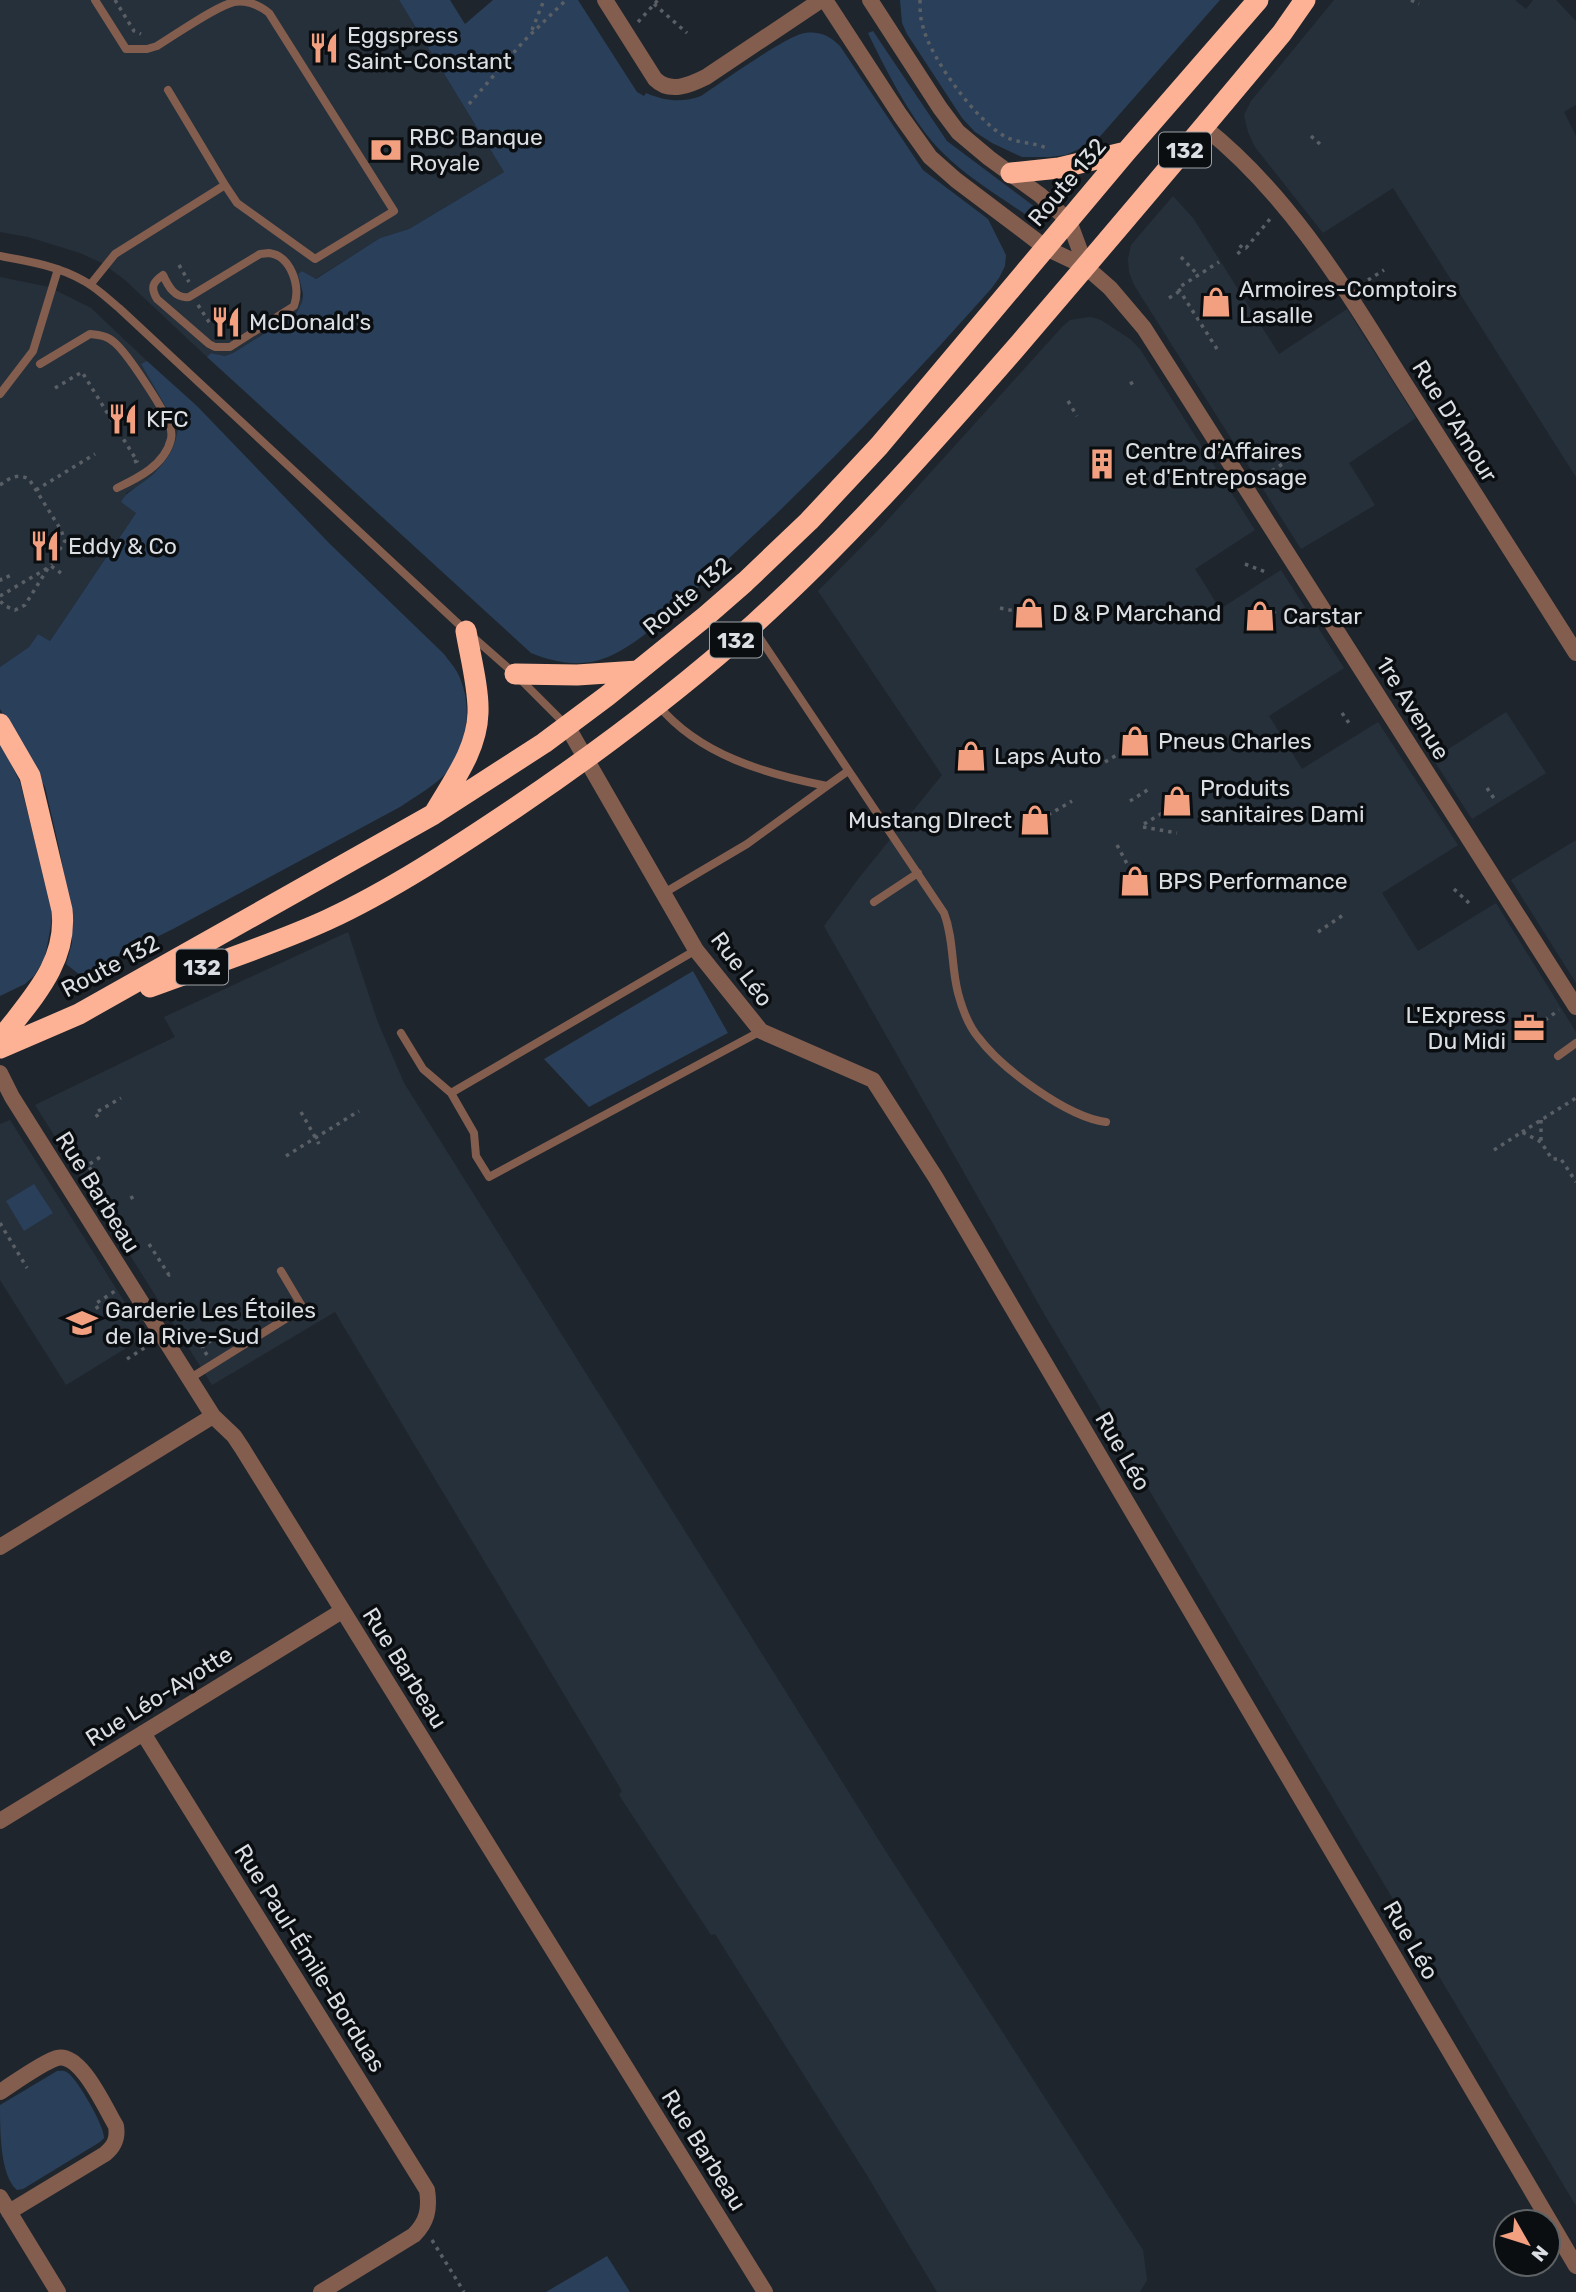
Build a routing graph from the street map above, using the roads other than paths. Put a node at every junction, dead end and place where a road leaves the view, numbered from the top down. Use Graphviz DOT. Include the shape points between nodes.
graph roads {
  1 [pos="95,0"];
  2 [pos="605,0"];
  3 [pos="823,0"];
  4 [pos="870,0"];
  5 [pos="1258,0"];
  6 [pos="1305,0"];
  7 [pos="168,90"];
  8 [pos="1204,127"];
  9 [pos="1126,152"];
  10 [pos="1011,173"];
  11 [pos="225,184"];
  12 [pos="1069,221"];
  13 [pos="1046,248"];
  14 [pos="0,256"];
  15 [pos="1086,267"];
  16 [pos="58,270"];
  17 [pos="163,275"];
  18 [pos="90,285"];
  19 [pos="40,364"];
  20 [pos="0,394"];
  21 [pos="117,488"];
  22 [pos="752,626"];
  23 [pos="466,631"];
  24 [pos="1576,653"];
  25 [pos="638,671"];
  26 [pos="515,674"];
  27 [pos="658,705"];
  28 [pos="0,724"];
  29 [pos="567,726"];
  30 [pos="586,759"];
  31 [pos="848,771"];
  32 [pos="827,786"];
  33 [pos="434,814"];
  34 [pos="918,873"];
  35 [pos="664,893"];
  36 [pos="874,902"];
  37 [pos="696,950"];
  38 [pos="1574,1004"];
  39 [pos="79,1014"];
  40 [pos="761,1031"];
  41 [pos="401,1033"];
  42 [pos="0,1040"];
  43 [pos="1576,1043"];
  44 [pos="0,1048"];
  45 [pos="1558,1056"];
  46 [pos="0,1073"];
  47 [pos="452,1093"];
  48 [pos="1107,1122"];
  49 [pos="281,1271"];
  50 [pos="189,1378"];
  51 [pos="212,1416"];
  52 [pos="0,1547"];
  53 [pos="342,1611"];
  54 [pos="143,1733"];
  55 [pos="0,1821"];
  56 [pos="0,2092"];
  57 [pos="0,2197"];
  58 [pos="9,2212"];
  59 [pos="1576,2266"];
  60 [pos="58,2292"];
  61 [pos="321,2292"];
  62 [pos="765,2292"];
  1 -- 11 [label="lane" via="126,49 157,46 232,2 261,7 394,211 315,259 237,203"];
  2 -- 3 [label="street" via="659,84 667,87 685,86 706,77"];
  3 -- 13 [label="street" via="930,157"];
  4 -- 10 [label="street" via="950,122"];
  5 -- 9 [label="highway, Route 132 / 132"];
  6 -- 8 [label="highway, 132"];
  7 -- 11 [label="lane"];
  8 -- 15 [label="highway, 132"];
  8 -- 24 [label="street, Rue D'Amour" via="1236,154 1316,246"];
  9 -- 10 [label="highway" via="1059,168"];
  9 -- 12 [label="highway, Route 132 / 132"];
  10 -- 12 [label="street"];
  11 -- 18 [label="lane" via="115,254"];
  12 -- 13 [label="highway, Route 132 / 132"];
  12 -- 15 [label="street"];
  13 -- 15 [label="street"];
  13 -- 25 [label="highway, Route 132 / 132" via="830,500 745,582"];
  14 -- 16 [label="lane"];
  15 -- 22 [label="highway, 132" via="849,533"];
  15 -- 38 [label="street, 1re Avenue" via="1144,328"];
  16 -- 18 [label="lane"];
  16 -- 20 [label="lane" via="33,351"];
  17 -- 17 [label="lane" via="152,287 157,299 209,344 223,349 291,309 296,300 292,271 276,254 260,254 189,297 173,291"];
  18 -- 23 [label="lane"];
  19 -- 21 [label="lane" via="90,334 108,337 123,351 170,424 171,440 164,454 138,478"];
  22 -- 27 [label="highway, 132"];
  22 -- 31 [label="lane"];
  23 -- 26 [label="lane"];
  23 -- 33 [label="highway" via="478,704 477,726 465,762"];
  25 -- 26 [label="highway"];
  25 -- 29 [label="highway, Route 132 / 132"];
  26 -- 29 [label="lane"];
  27 -- 30 [label="highway, 132"];
  27 -- 32 [label="lane" via="684,732 719,753 781,777"];
  28 -- 42 [label="highway" via="36,794 63,929 59,954 48,977"];
  29 -- 30 [label="street, Rue Léo"];
  29 -- 33 [label="highway, Route 132 / 132"];
  30 -- 35 [label="street, Rue Léo"];
  30 -- 39 [label="highway, 132" via="481,831 325,921"];
  31 -- 32 [label="lane"];
  31 -- 34 [label="lane"];
  32 -- 35 [label="lane" via="738,850"];
  33 -- 39 [label="highway, Route 132 / 132"];
  34 -- 36 [label="lane"];
  34 -- 48 [label="lane" via="951,932 958,992 977,1036 997,1059 1039,1091 1091,1120"];
  35 -- 37 [label="street, Rue Léo"];
  37 -- 40 [label="street, Rue Léo"];
  37 -- 47 [label="lane"];
  39 -- 44 [label="highway, Route 132 / 132"];
  40 -- 47 [label="lane" via="489,1177 476,1156 474,1133"];
  40 -- 59 [label="street, Rue Léo" via="873,1080 943,1189"];
  41 -- 47 [label="lane" via="422,1069"];
  43 -- 45 [label="lane"];
  46 -- 50 [label="street, Rue Barbeau"];
  49 -- 50 [label="lane" via="303,1308"];
  50 -- 51 [label="street, Rue Barbeau"];
  51 -- 52 [label="street"];
  51 -- 53 [label="street, Rue Barbeau" via="234,1436"];
  53 -- 54 [label="street, Rue Léo-Ayotte"];
  53 -- 62 [label="street, Rue Barbeau"];
  54 -- 55 [label="street, Rue Léo-Ayotte"];
  54 -- 61 [label="street, Rue Paul-Émile-Borduas" via="427,2190 429,2211 414,2235"];
  56 -- 58 [label="street" via="55,2058 70,2060 82,2070 117,2134 105,2154"];
  57 -- 58 [label="street"];
  58 -- 60 [label="street"];
}
